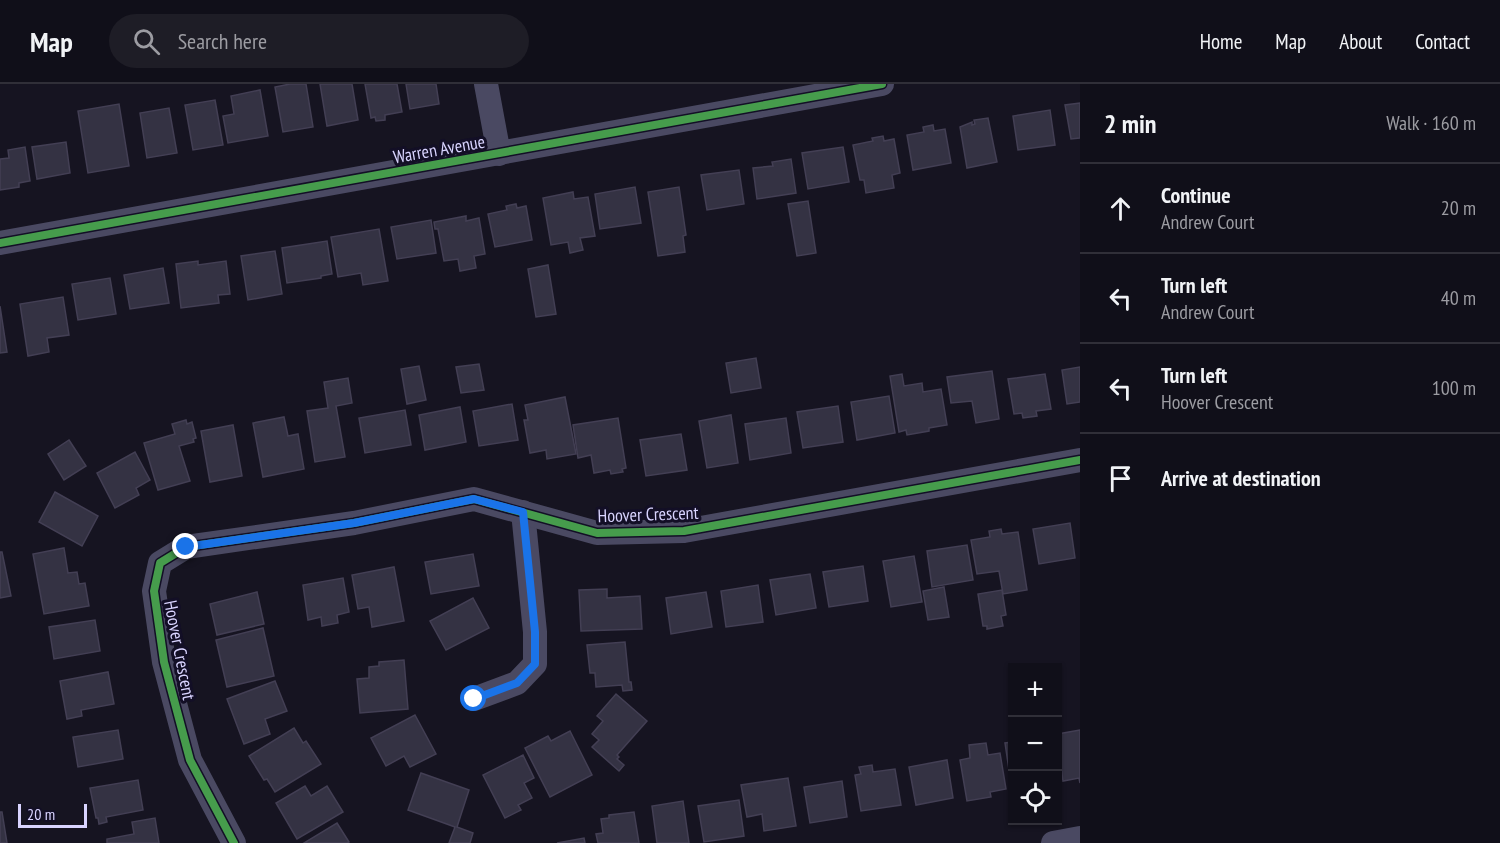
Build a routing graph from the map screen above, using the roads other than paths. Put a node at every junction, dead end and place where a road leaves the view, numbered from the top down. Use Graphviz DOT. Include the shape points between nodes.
graph roads {
  1 [pos="486,84"];
  2 [pos="882,84"];
  3 [pos="499,154"];
  4 [pos="0,243"];
  5 [pos="1080,460"];
  6 [pos="523,512"];
  7 [pos="474,699"];
  8 [pos="1080,838"];
  9 [pos="234,843"];
  10 [pos="1053,843"];
  1 -- 3 [label="street"];
  2 -- 3 [label="street, Warren Avenue"];
  3 -- 4 [label="street, Warren Avenue"];
  5 -- 6 [label="street, Hoover Crescent" via="684,531 597,533"];
  6 -- 7 [label="street" via="535,664 517,683"];
  6 -- 9 [label="street, Hoover Crescent" via="474,499 354,523 186,547 160,563 154,591 164,662 190,760"];
  8 -- 10 [label="street"];
}
